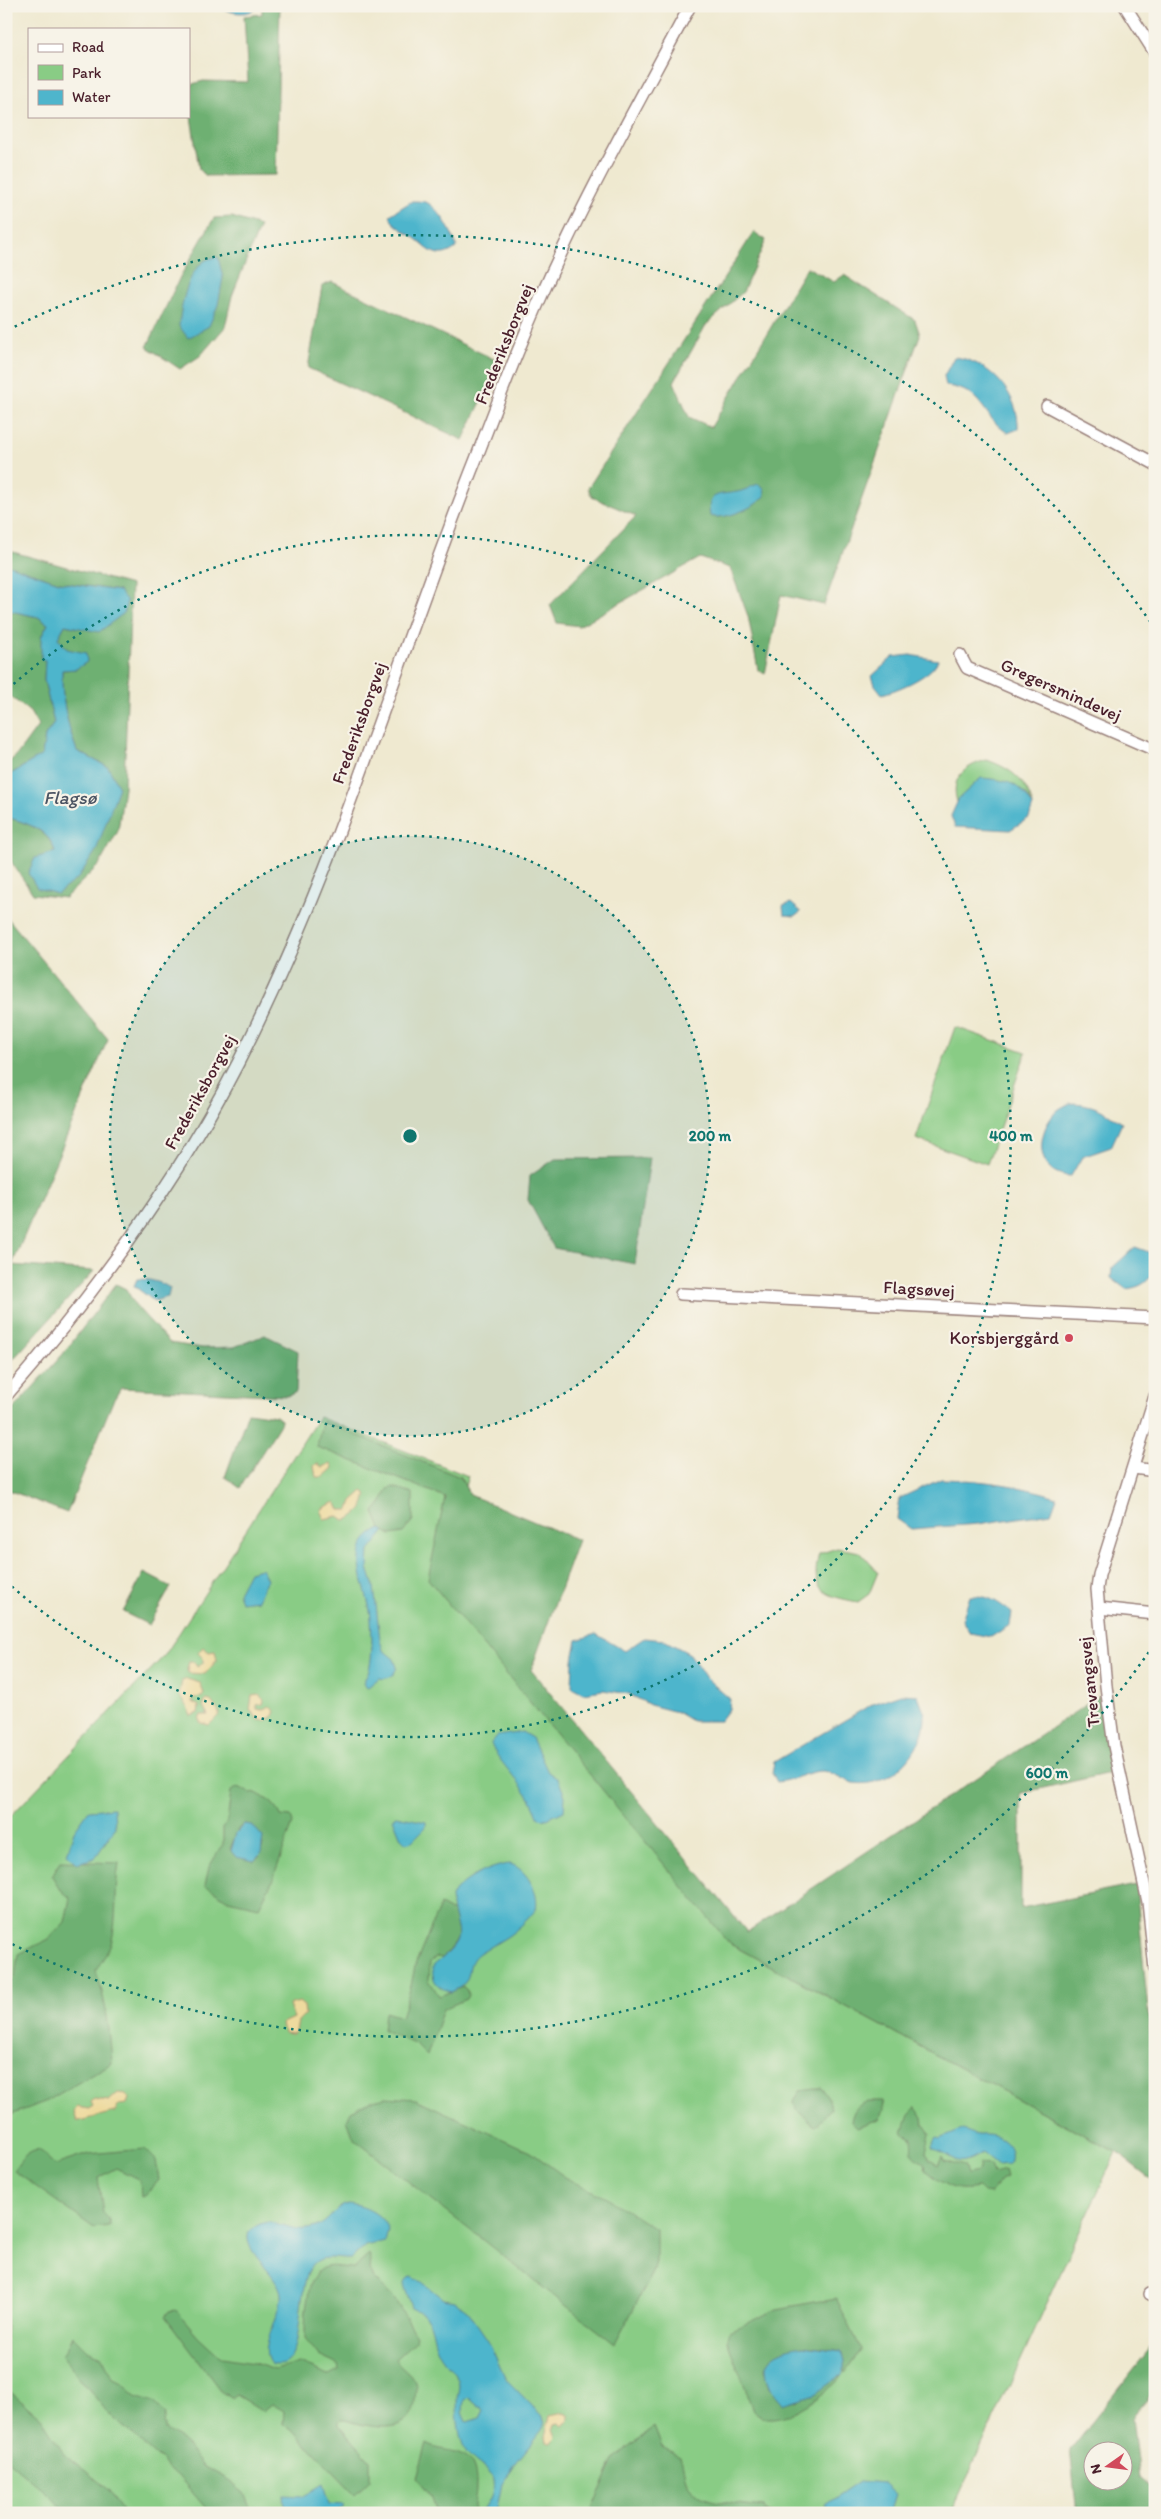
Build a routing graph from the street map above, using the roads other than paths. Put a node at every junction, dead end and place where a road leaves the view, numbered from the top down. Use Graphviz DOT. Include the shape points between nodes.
graph roads {
  1 [pos="691,6"];
  2 [pos="1124,6"];
  3 [pos="1155,53"];
  4 [pos="1047,406"];
  5 [pos="1155,464"];
  6 [pos="960,655"];
  7 [pos="1155,750"];
  8 [pos="682,1294"];
  9 [pos="1155,1318"];
  10 [pos="6,1396"];
  11 [pos="1155,1396"];
  12 [pos="1134,1468"];
  13 [pos="1155,1471"];
  14 [pos="1099,1608"];
  15 [pos="1155,1614"];
  16 [pos="1155,1969"];
  1 -- 10 [label="street, Frederiksborgvej" via="609,155 524,336 315,894 249,1040 182,1161 127,1245 62,1332"];
  2 -- 3 [label="street"];
  4 -- 5 [label="street"];
  6 -- 7 [label="street, Gregersmindevej" via="967,668"];
  8 -- 9 [label="street, Flagsøvej"];
  11 -- 12 [label="street, Trevangsvej"];
  12 -- 13 [label="street"];
  12 -- 14 [label="street, Trevangsvej" via="1099,1575"];
  14 -- 15 [label="street"];
  14 -- 16 [label="street, Trevangsvej" via="1113,1740 1148,1902"];
}
